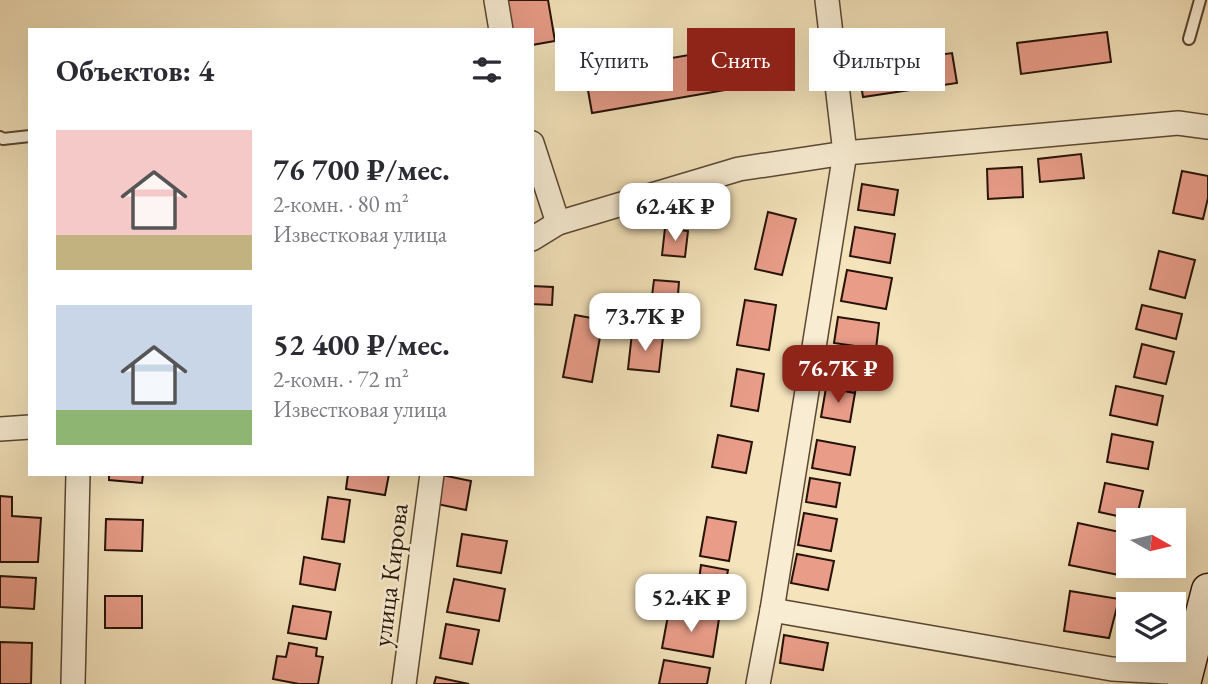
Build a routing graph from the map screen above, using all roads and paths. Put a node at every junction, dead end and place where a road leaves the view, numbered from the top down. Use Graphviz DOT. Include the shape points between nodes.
graph roads {
  1 [pos="496,0"];
  2 [pos="827,0"];
  3 [pos="1200,0"];
  4 [pos="501,28"];
  5 [pos="1189,39"];
  6 [pos="1208,127"];
  7 [pos="28,136"];
  8 [pos="0,137"];
  9 [pos="534,149"];
  10 [pos="845,152"];
  11 [pos="558,223"];
  12 [pos="534,238"];
  13 [pos="28,427"];
  14 [pos="0,429"];
  15 [pos="78,476"];
  16 [pos="432,476"];
  17 [pos="1208,590"];
  18 [pos="772,610"];
  19 [pos="1185,678"];
  20 [pos="73,684"];
  21 [pos="404,684"];
  22 [pos="758,684"];
  1 -- 4 [label="street"];
  2 -- 10 [label="street"];
  3 -- 5 [label="lane"];
  6 -- 10 [label="street" via="1178,123"];
  7 -- 8 [label="lane"];
  9 -- 11 [label="street"];
  10 -- 11 [label="street" via="739,169"];
  10 -- 18 [label="street"];
  11 -- 12 [label="street"];
  13 -- 14 [label="street"];
  15 -- 20 [label="street"];
  16 -- 21 [label="street, улица Кирова"];
  17 -- 19 [label="main road"];
  18 -- 19 [label="street"];
  18 -- 22 [label="street"];
}
